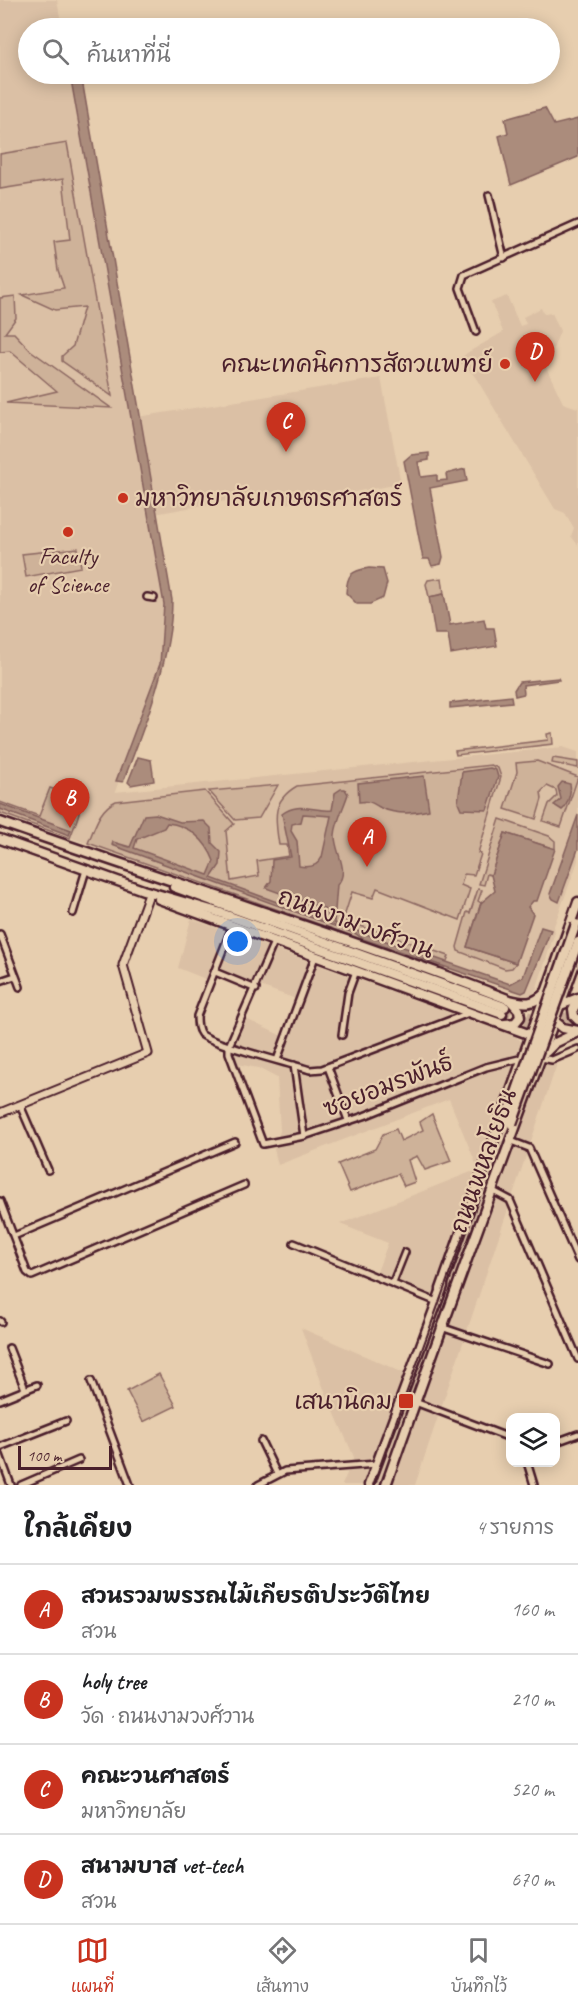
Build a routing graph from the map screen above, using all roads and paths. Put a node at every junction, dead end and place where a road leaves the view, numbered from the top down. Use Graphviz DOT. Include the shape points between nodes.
graph roads {
  1 [pos="489,195"];
  2 [pos="578,224"];
  3 [pos="504,258"];
  4 [pos="476,332"];
  5 [pos="147,597"];
  6 [pos="154,598"];
  7 [pos="0,822"];
  8 [pos="0,839"];
  9 [pos="86,870"];
  10 [pos="146,892"];
  11 [pos="578,902"];
  12 [pos="73,913"];
  13 [pos="577,921"];
  14 [pos="231,927"];
  15 [pos="0,934"];
  16 [pos="274,942"];
  17 [pos="578,942"];
  18 [pos="561,950"];
  19 [pos="578,956"];
  20 [pos="315,957"];
  21 [pos="356,971"];
  22 [pos="215,972"];
  23 [pos="15,976"];
  24 [pos="0,981"];
  25 [pos="20,987"];
  26 [pos="256,989"];
  27 [pos="545,996"];
  28 [pos="578,1000"];
  29 [pos="524,1004"];
  30 [pos="561,1005"];
  31 [pos="506,1007"];
  32 [pos="470,1013"];
  33 [pos="552,1018"];
  34 [pos="578,1020"];
  35 [pos="501,1024"];
  36 [pos="576,1033"];
  37 [pos="539,1034"];
  38 [pos="342,1035"];
  39 [pos="229,1046"];
  40 [pos="578,1049"];
  41 [pos="541,1057"];
  42 [pos="524,1058"];
  43 [pos="277,1060"];
  44 [pos="294,1065"];
  45 [pos="328,1067"];
  46 [pos="516,1078"];
  47 [pos="532,1083"];
  48 [pos="20,1105"];
  49 [pos="0,1113"];
  50 [pos="348,1119"];
  51 [pos="509,1123"];
  52 [pos="304,1136"];
  53 [pos="511,1141"];
  54 [pos="235,1142"];
  55 [pos="48,1170"];
  56 [pos="244,1185"];
  57 [pos="493,1191"];
  58 [pos="0,1201"];
  59 [pos="14,1236"];
  60 [pos="294,1243"];
  61 [pos="405,1252"];
  62 [pos="578,1260"];
  63 [pos="393,1282"];
  64 [pos="441,1290"];
  65 [pos="453,1294"];
  66 [pos="436,1302"];
  67 [pos="441,1327"];
  68 [pos="9,1348"];
  69 [pos="578,1359"];
  70 [pos="550,1364"];
  71 [pos="91,1381"];
  72 [pos="37,1384"];
  73 [pos="25,1389"];
  74 [pos="0,1400"];
  75 [pos="415,1402"];
  76 [pos="66,1421"];
  77 [pos="578,1434"];
  78 [pos="506,1436"];
  79 [pos="560,1440"];
  80 [pos="261,1441"];
  81 [pos="0,1447"];
  82 [pos="385,1447"];
  83 [pos="396,1450"];
  84 [pos="0,1455"];
  85 [pos="79,1460"];
  86 [pos="377,1464"];
  87 [pos="529,1467"];
  88 [pos="278,1474"];
  89 [pos="11,1485"];
  90 [pos="21,1485"];
  91 [pos="130,1485"];
  92 [pos="258,1485"];
  93 [pos="369,1485"];
  94 [pos="375,1485"];
  95 [pos="381,1485"];
  96 [pos="386,1485"];
  97 [pos="534,1485"];
  1 -- 3 [label="street"];
  2 -- 3 [label="street"];
  3 -- 4 [label="street" via="464,275 460,281"];
  5 -- 6 [label="street"];
  7 -- 31 [label="main road, ถนนงามวงศ์วาน"];
  8 -- 9 [label="main road, ถนนงามวงศ์วาน"];
  9 -- 10 [label="main road, ถนนงามวงศ์วาน"];
  9 -- 12 [label="street"];
  10 -- 14 [label="main road, ถนนงามวงศ์วาน"];
  10 -- 31 [label="main road, ถนนงามวงศ์วาน"];
  10 -- 48 [label="street" via="123,965 148,1053"];
  11 -- 18 [label="main road, ถนนพหลโยธิน"];
  13 -- 51 [label="main road, ถนนพหลโยธิน, bridge"];
  14 -- 16 [label="main road, ถนนงามวงศ์วาน"];
  14 -- 22 [label="street"];
  15 -- 23 [label="street"];
  16 -- 20 [label="main road, ถนนงามวงศ์วาน"];
  16 -- 26 [label="street"];
  17 -- 51 [label="main road, ถนนพหลโยธิน, bridge"];
  18 -- 19 [label="main road" via="560,960 566,964"];
  18 -- 27 [label="main road, ถนนพหลโยธิน"];
  19 -- 30 [label="main road, ถนนพหลโยธิน"];
  20 -- 21 [label="main road, ถนนงามวงศ์วาน"];
  20 -- 43 [label="street"];
  21 -- 32 [label="main road, ถนนงามวงศ์วาน"];
  21 -- 38 [label="street" via="348,993"];
  22 -- 26 [label="street"];
  22 -- 39 [label="street" via="196,1016 197,1027 202,1035"];
  23 -- 24 [label="street"];
  23 -- 25 [label="street"];
  26 -- 39 [label="street"];
  27 -- 29 [label="main road"];
  27 -- 33 [label="main road"];
  27 -- 37 [label="main road, ถนนพหลโยธิน"];
  28 -- 30 [label="main road"];
  28 -- 34 [label="main road" via="573,1009"];
  29 -- 31 [label="main road, ถนนงามวงศ์วาน"];
  29 -- 37 [label="main road" via="532,1012"];
  30 -- 33 [label="main road, ถนนพหลโยธิน"];
  31 -- 35 [label="main road" via="519,1010 520,1017 512,1024"];
  32 -- 35 [label="main road, ถนนงามวงศ์วาน"];
  32 -- 45 [label="street"];
  33 -- 36 [label="main road"];
  33 -- 37 [label="main road, ถนนพหลโยธิน"];
  33 -- 37 [label="main road"];
  35 -- 37 [label="main road, ถนนงามวงศ์วาน"];
  36 -- 37 [label="main road"];
  36 -- 41 [label="main road" via="555,1043"];
  37 -- 41 [label="main road"];
  37 -- 42 [label="main road, ถนนพหลโยธิน"];
  39 -- 43 [label="street"];
  39 -- 52 [label="street, ซอยอมรพันธ์" via="263,1144"];
  40 -- 41 [label="street" via="552,1060"];
  41 -- 47 [label="main road, ถนนพหลโยธิน"];
  42 -- 46 [label="main road, ถนนพหลโยธิน"];
  42 -- 50 [label="street, ซอยอมรพันธ์" via="486,1066"];
  43 -- 44 [label="street"];
  44 -- 45 [label="street" via="310,1070"];
  44 -- 52 [label="street"];
  45 -- 50 [label="street"];
  46 -- 47 [label="main road"];
  46 -- 64 [label="main road, ถนนพหลโยธิน"];
  47 -- 53 [label="main road, ถนนพหลโยธิน"];
  48 -- 49 [label="street"];
  48 -- 55 [label="street"];
  50 -- 52 [label="street, ซอยอมรพันธ์"];
  51 -- 64 [label="main road, ถนนพหลโยธิน"];
  51 -- 65 [label="main road, ถนนพหลโยธิน"];
  53 -- 57 [label="main road, ถนนพหลโยธิน"];
  53 -- 62 [label="street" via="529,1148"];
  54 -- 59 [label="street"];
  56 -- 59 [label="street" via="29,1275"];
  57 -- 65 [label="main road, ถนนพหลโยธิน"];
  57 -- 69 [label="street" via="510,1200"];
  58 -- 59 [label="street"];
  60 -- 63 [label="street"];
  61 -- 63 [label="street"];
  63 -- 66 [label="street"];
  64 -- 66 [label="main road, ถนนพหลโยธิน"];
  65 -- 67 [label="main road, ถนนพหลโยธิน"];
  66 -- 82 [label="main road, ถนนพหลโยธิน"];
  67 -- 70 [label="street"];
  67 -- 75 [label="main road, ถนนพหลโยธิน"];
  68 -- 73 [label="street"];
  71 -- 91 [label="street"];
  72 -- 73 [label="street"];
  73 -- 74 [label="street"];
  75 -- 78 [label="street"];
  75 -- 83 [label="main road, ถนนพหลโยธิน"];
  76 -- 81 [label="street"];
  77 -- 79 [label="street"];
  80 -- 88 [label="street"];
  82 -- 86 [label="main road, ถนนพหลโยธิน"];
  82 -- 94 [label="main road, ถนนพหลโยธิน"];
  83 -- 95 [label="main road, ถนนพหลโยธิน"];
  83 -- 96 [label="main road, ถนนพหลโยธิน"];
  84 -- 89 [label="street"];
  85 -- 90 [label="street"];
  86 -- 88 [label="street"];
  86 -- 93 [label="main road, ถนนพหลโยธิน"];
  87 -- 97 [label="street"];
  88 -- 92 [label="street"];
}
